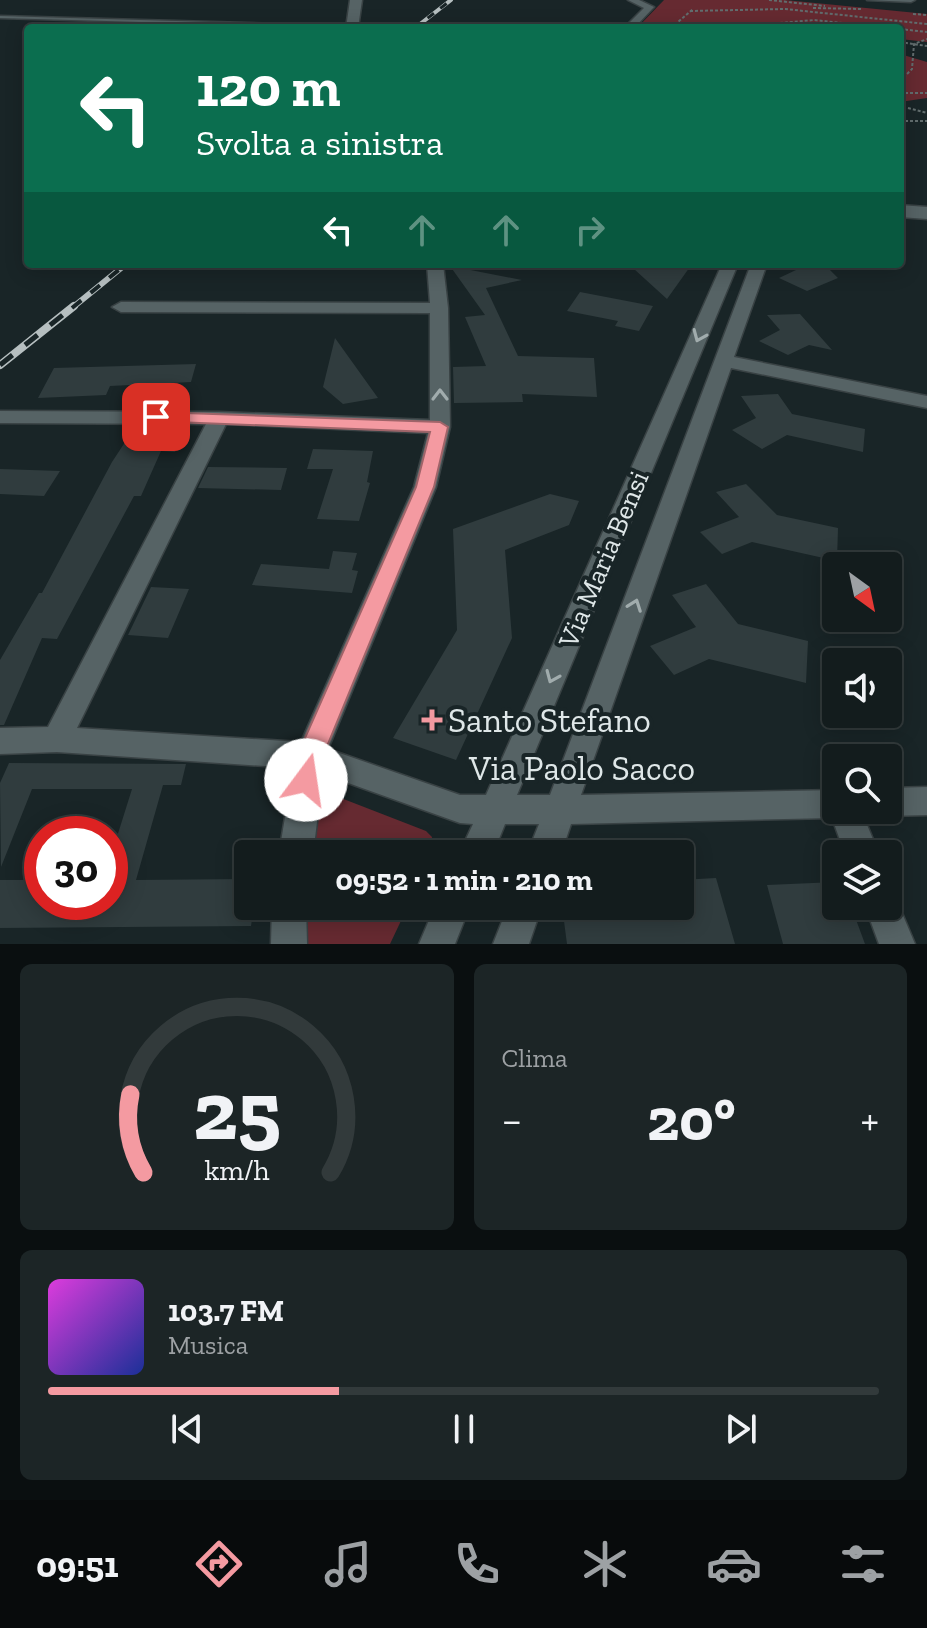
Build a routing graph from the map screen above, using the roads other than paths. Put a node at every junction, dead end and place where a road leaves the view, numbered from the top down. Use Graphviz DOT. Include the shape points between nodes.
graph roads {
  1 [pos="356,0"];
  2 [pos="632,0"];
  3 [pos="871,0"];
  4 [pos="911,0"];
  5 [pos="0,17"];
  6 [pos="200,24"];
  7 [pos="352,24"];
  8 [pos="633,24"];
  9 [pos="904,211"];
  10 [pos="927,213"];
  11 [pos="435,268"];
  12 [pos="728,268"];
  13 [pos="758,268"];
  14 [pos="121,307"];
  15 [pos="439,308"];
  16 [pos="724,361"];
  17 [pos="927,402"];
  18 [pos="0,417"];
  19 [pos="219,418"];
  20 [pos="440,427"];
  21 [pos="57,739"];
  22 [pos="0,741"];
  23 [pos="310,756"];
  24 [pos="927,801"];
  25 [pos="902,802"];
  26 [pos="822,804"];
  27 [pos="496,808"];
  28 [pos="561,810"];
  29 [pos="298,840"];
  30 [pos="482,840"];
  31 [pos="549,840"];
  32 [pos="289,920"];
  33 [pos="447,920"];
  34 [pos="520,920"];
  35 [pos="888,920"];
  36 [pos="289,944"];
  37 [pos="437,944"];
  38 [pos="511,944"];
  39 [pos="897,944"];
  1 -- 7 [label="main road"];
  2 -- 8 [label="street" via="650,7"];
  3 -- 4 [label="street"];
  5 -- 6 [label="lane"];
  9 -- 10 [label="main road"];
  11 -- 15 [label="street"];
  12 -- 27 [label="street, Via Maria Bensi, one-way"];
  13 -- 16 [label="street, Via Maria Bensi"];
  14 -- 15 [label="street"];
  20 -- 15 [label="street, one-way"];
  16 -- 17 [label="street"];
  28 -- 16 [label="street, Via Maria Bensi, one-way"];
  18 -- 19 [label="street"];
  19 -- 20 [label="street"];
  19 -- 21 [label="street"];
  20 -- 23 [label="street" via="425,487"];
  21 -- 22 [label="street, Via Paolo Sacco"];
  21 -- 23 [label="street, Via Paolo Sacco"];
  23 -- 27 [label="street, Via Paolo Sacco" via="460,809"];
  23 -- 29 [label="street"];
  24 -- 25 [label="street"];
  26 -- 28 [label="street, Via Paolo Sacco"];
  27 -- 28 [label="street, Via Paolo Sacco"];
  27 -- 30 [label="street, Via Maria Bensi"];
  28 -- 31 [label="street, Via Maria Bensi"];
  32 -- 36 [label="street"];
  33 -- 37 [label="street"];
  34 -- 38 [label="street"];
  35 -- 39 [label="street"];
}
